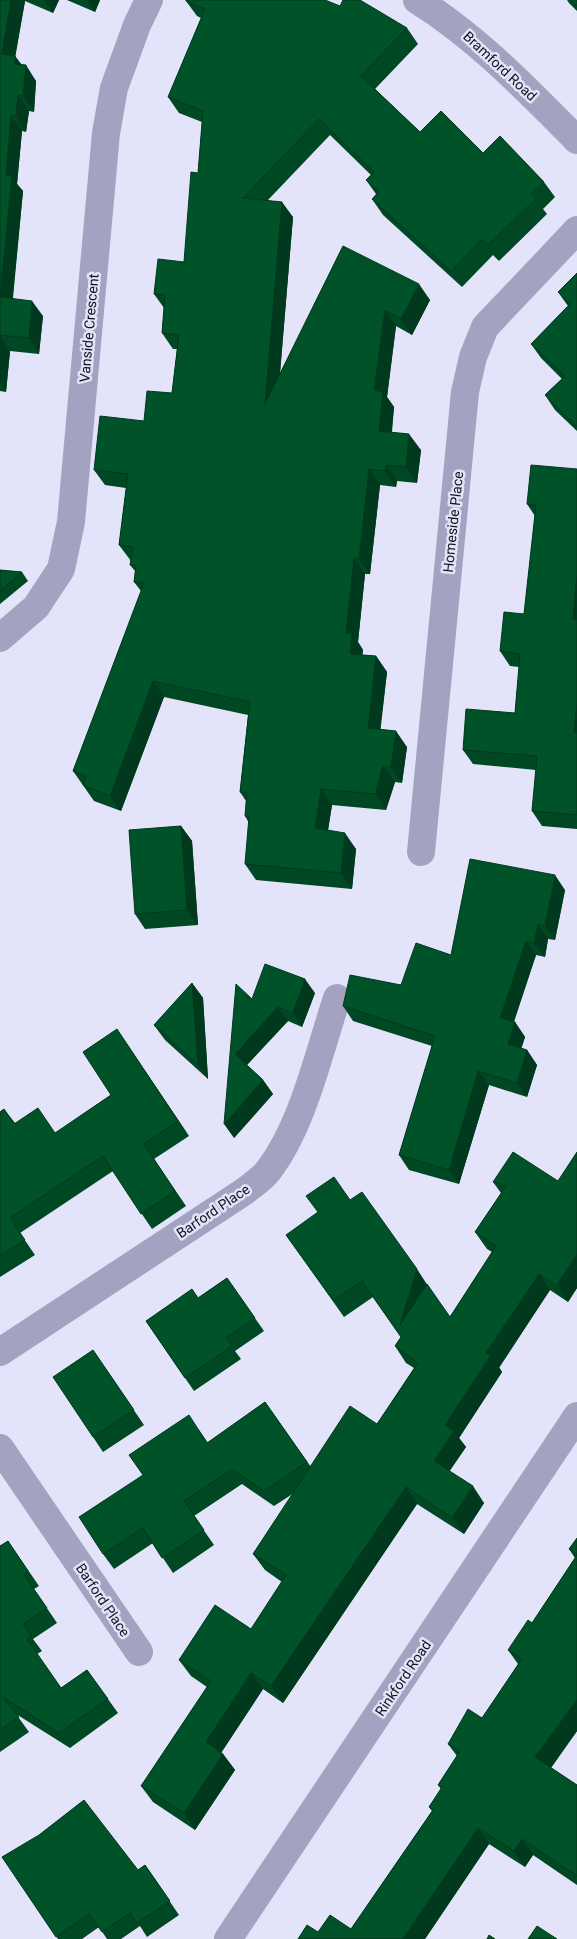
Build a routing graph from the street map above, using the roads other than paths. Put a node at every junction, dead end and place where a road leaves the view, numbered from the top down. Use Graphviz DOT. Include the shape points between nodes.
graph roads {
  1 [pos="149,0"];
  2 [pos="416,0"];
  3 [pos="577,140"];
  4 [pos="577,230"];
  5 [pos="0,638"];
  6 [pos="421,852"];
  7 [pos="337,998"];
  8 [pos="0,1352"];
  9 [pos="577,1416"];
  10 [pos="0,1448"];
  11 [pos="139,1652"];
  12 [pos="228,1939"];
  1 -- 5 [label="street, Vanside Crescent" via="114,88 108,124 71,522 61,570 36,607"];
  2 -- 3 [label="street, Bramford Road" via="459,28 499,62"];
  4 -- 6 [label="street, Homeside Place" via="485,327 473,356 465,392"];
  7 -- 8 [label="street, Barford Place" via="296,1120 286,1144 267,1173 245,1191"];
  9 -- 12 [label="street, Rinkford Road"];
  10 -- 11 [label="street, Barford Place"];
}
